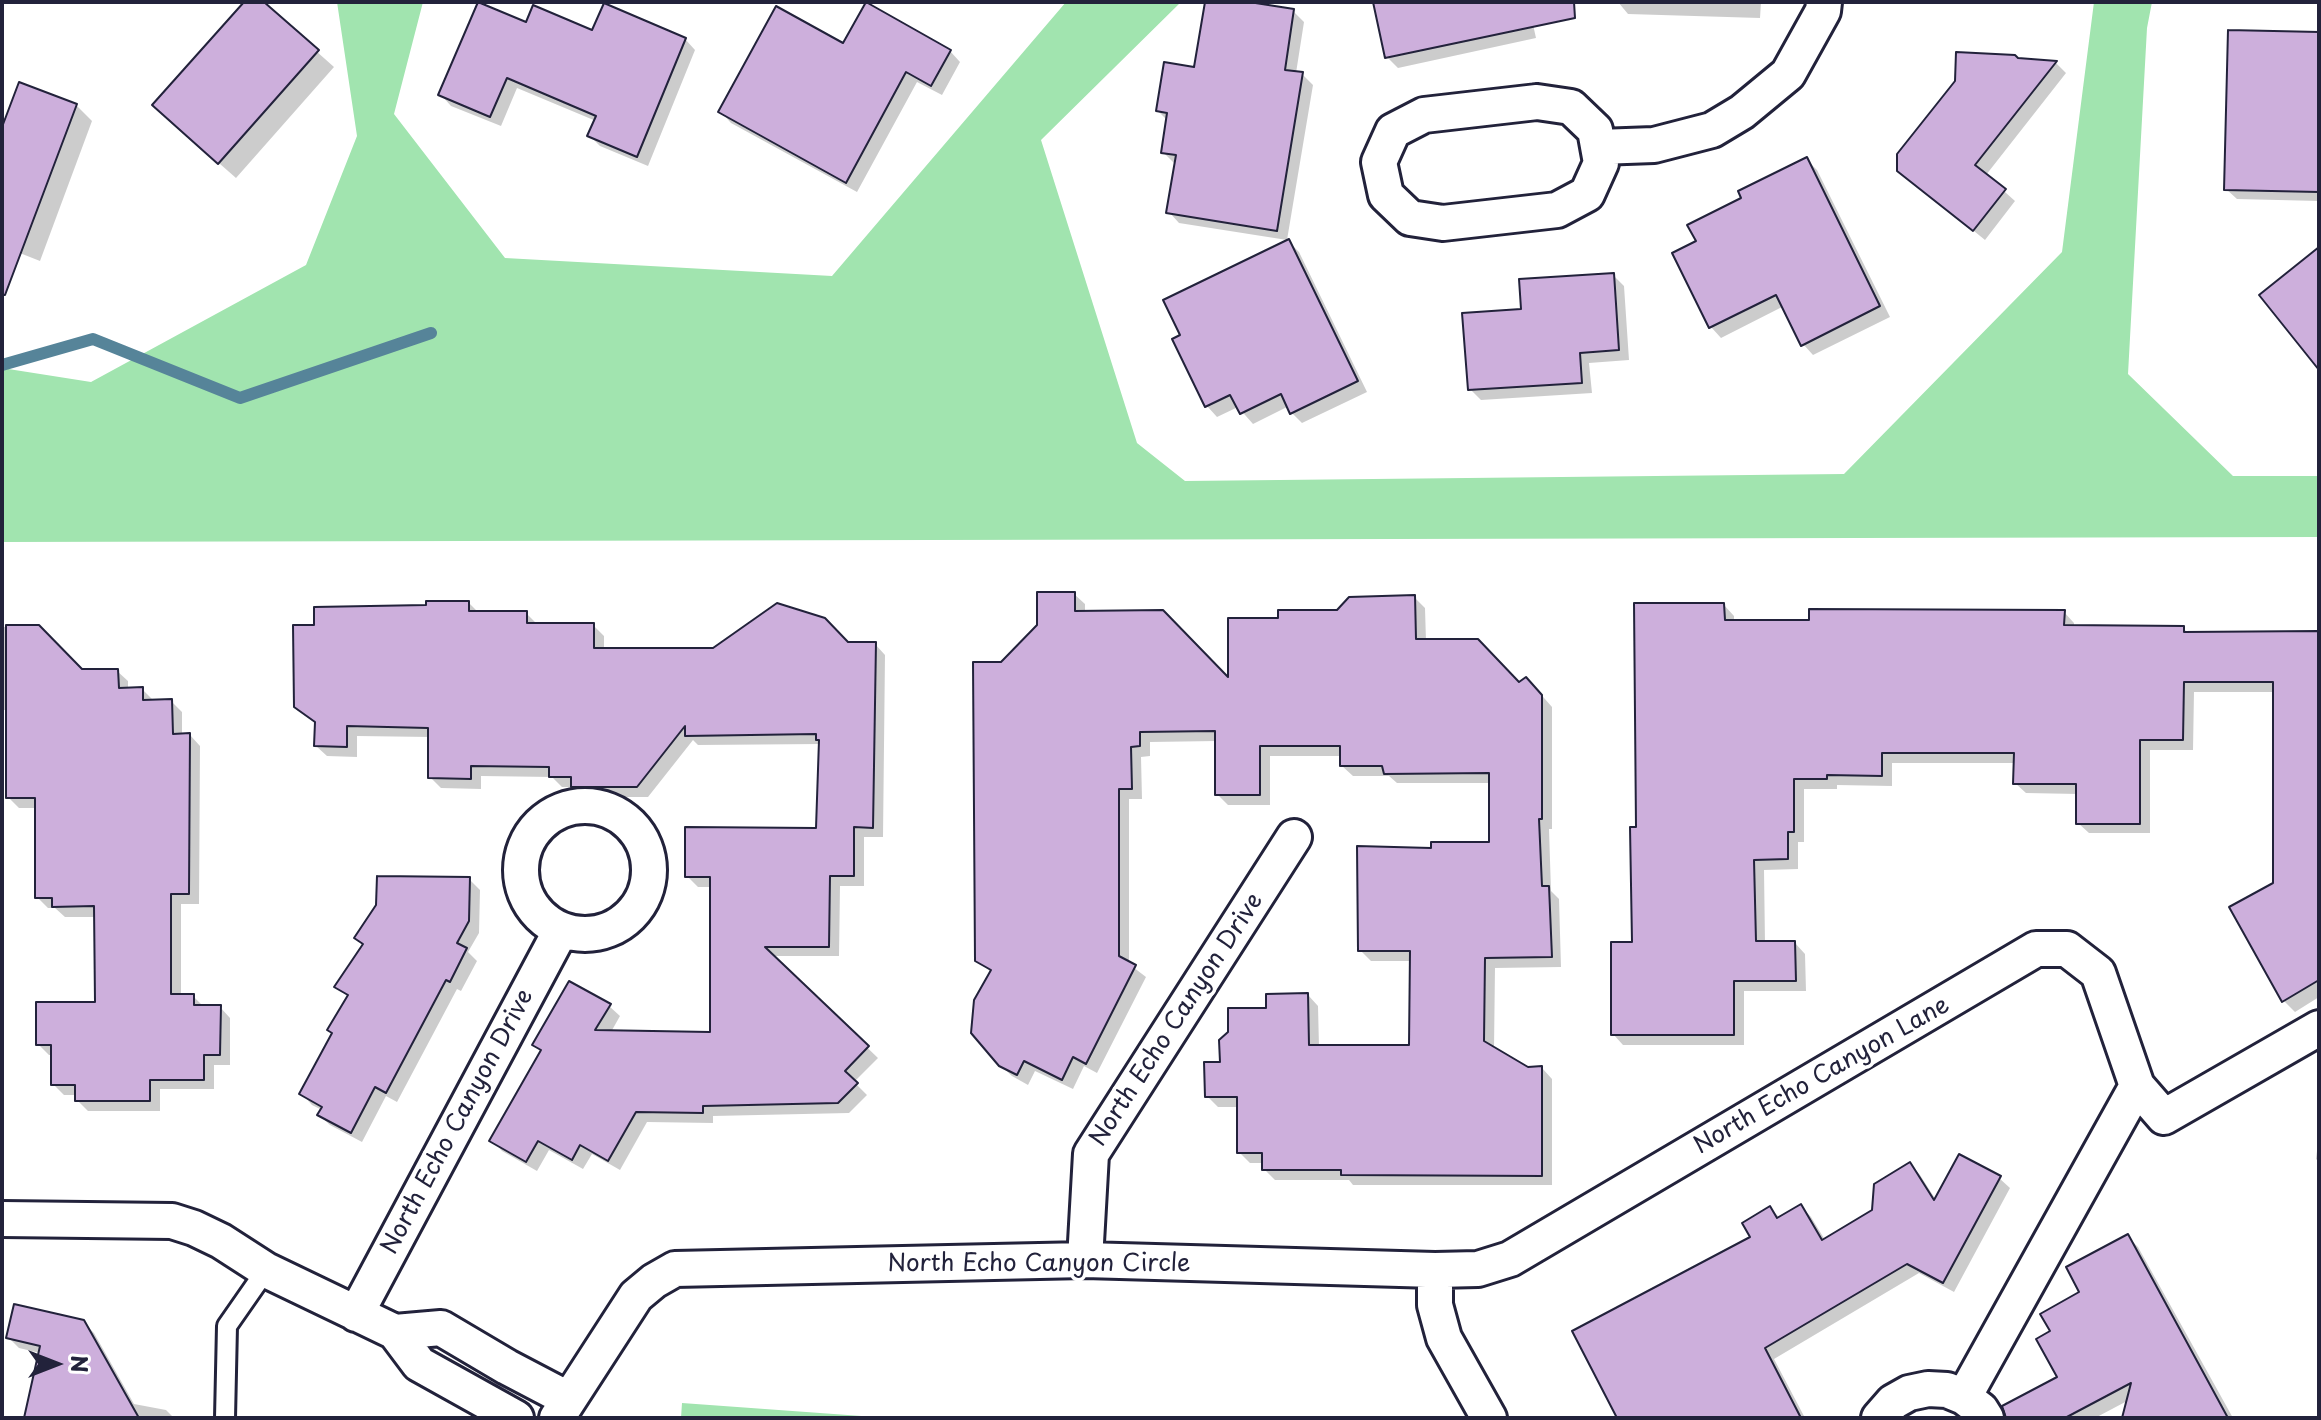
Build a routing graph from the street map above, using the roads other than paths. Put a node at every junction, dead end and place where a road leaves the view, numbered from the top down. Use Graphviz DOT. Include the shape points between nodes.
graph roads {
  1 [pos="1824,2"];
  2 [pos="1599,147"];
  3 [pos="1294,837"];
  4 [pos="561,930"];
  5 [pos="2319,1028"];
  6 [pos="2137,1086"];
  7 [pos="2,1219"];
  8 [pos="1085,1260"];
  9 [pos="266,1270"];
  10 [pos="1435,1270"];
  11 [pos="356,1314"];
  12 [pos="395,1332"];
  13 [pos="1975,1407"];
  14 [pos="562,1409"];
  15 [pos="225,1418"];
  16 [pos="516,1418"];
  17 [pos="1489,1418"];
  18 [pos="1879,1418"];
  1 -- 2 [label="street" via="1788,74 1742,112 1712,130 1654,145"];
  2 -- 2 [label="street" via="1595,130 1571,107 1537,102 1424,115 1393,131 1379,162 1386,195 1394,203 1410,218 1443,223 1557,210 1587,194 1601,163"];
  3 -- 8 [label="street, North Echo Canyon Drive" via="1091,1154"];
  4 -- 11 [label="street, North Echo Canyon Drive"];
  5 -- 6 [label="street, North Echo Canyon Lane" via="2164,1117"];
  6 -- 10 [label="street, North Echo Canyon Lane" via="2098,973 2067,949 2036,949 1510,1259 1478,1269"];
  6 -- 13 [label="street"];
  7 -- 9 [label="street" via="172,1221 221,1241"];
  8 -- 10 [label="street, North Echo Canyon Circle"];
  8 -- 14 [label="street, North Echo Canyon Circle" via="675,1269 636,1296"];
  9 -- 11 [label="street"];
  9 -- 15 [label="lane" via="227,1326"];
  10 -- 17 [label="street" via="1435,1305 1444,1338"];
  11 -- 12 [label="street"];
  12 -- 14 [label="street" via="441,1328 507,1367"];
  12 -- 16 [label="street" via="419,1364"];
  13 -- 18 [label="street" via="1947,1390 1928,1389 1893,1402"];
}
